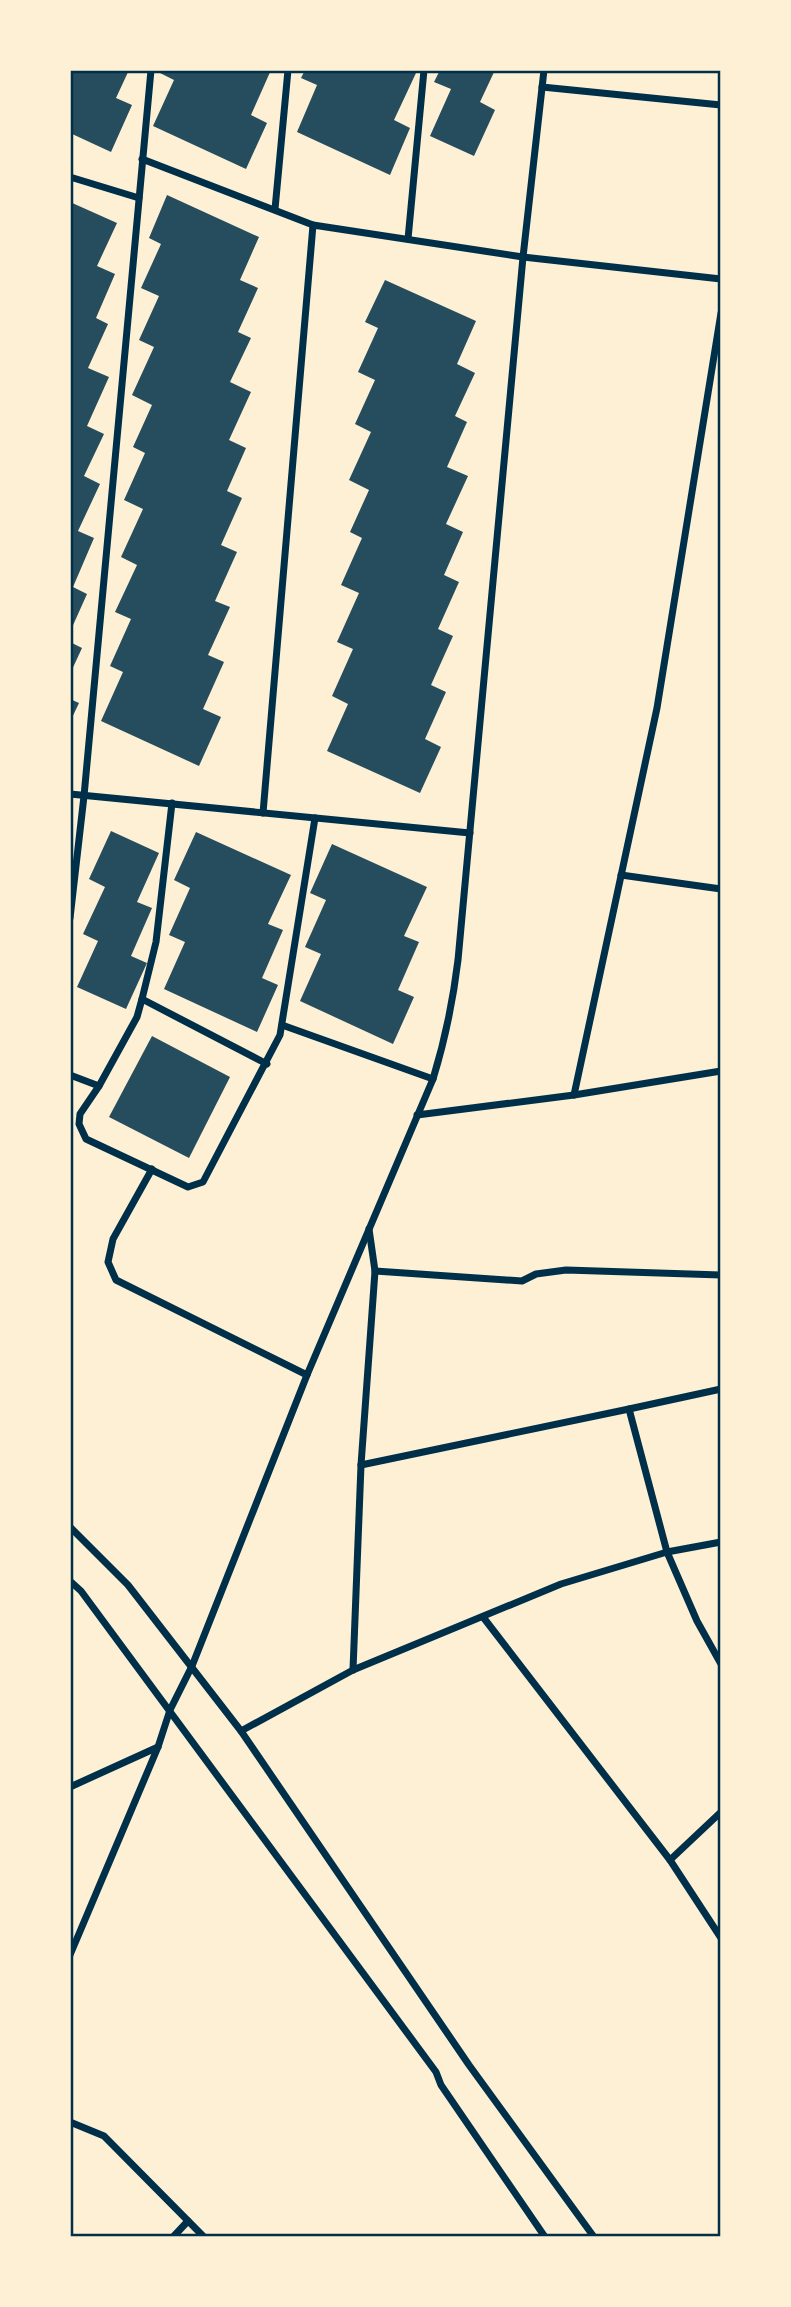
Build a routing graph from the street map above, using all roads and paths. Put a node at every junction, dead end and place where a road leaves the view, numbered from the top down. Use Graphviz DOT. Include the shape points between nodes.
graph roads {
  1 [pos="151,70"];
  2 [pos="288,70"];
  3 [pos="424,70"];
  4 [pos="544,70"];
  5 [pos="542,87"];
  6 [pos="721,105"];
  7 [pos="142,159"];
  8 [pos="70,177"];
  9 [pos="139,198"];
  10 [pos="275,209"];
  11 [pos="313,225"];
  12 [pos="408,239"];
  13 [pos="523,257"];
  14 [pos="721,279"];
  15 [pos="721,313"];
  16 [pos="70,794"];
  17 [pos="84,796"];
  18 [pos="173,803"];
  19 [pos="263,813"];
  20 [pos="315,818"];
  21 [pos="470,833"];
  22 [pos="621,875"];
  23 [pos="721,889"];
  24 [pos="70,918"];
  25 [pos="142,999"];
  26 [pos="282,1025"];
  27 [pos="267,1064"];
  28 [pos="721,1071"];
  29 [pos="70,1074"];
  30 [pos="433,1079"];
  31 [pos="99,1086"];
  32 [pos="573,1095"];
  33 [pos="417,1115"];
  34 [pos="152,1169"];
  35 [pos="369,1228"];
  36 [pos="375,1270"];
  37 [pos="721,1275"];
  38 [pos="307,1375"];
  39 [pos="721,1389"];
  40 [pos="629,1409"];
  41 [pos="362,1465"];
  42 [pos="70,1527"];
  43 [pos="721,1542"];
  44 [pos="667,1552"];
  45 [pos="70,1581"];
  46 [pos="483,1617"];
  47 [pos="721,1664"];
  48 [pos="192,1666"];
  49 [pos="353,1670"];
  50 [pos="170,1710"];
  51 [pos="241,1731"];
  52 [pos="159,1747"];
  53 [pos="70,1787"];
  54 [pos="721,1812"];
  55 [pos="670,1860"];
  56 [pos="721,1938"];
  57 [pos="70,1955"];
  58 [pos="70,2122"];
  59 [pos="188,2221"];
  60 [pos="173,2237"];
  61 [pos="204,2237"];
  62 [pos="545,2237"];
  63 [pos="594,2237"];
  1 -- 7 [label="street"];
  2 -- 10 [label="street"];
  3 -- 12 [label="street"];
  4 -- 5 [label="street"];
  5 -- 6 [label="street"];
  5 -- 13 [label="street"];
  7 -- 9 [label="street"];
  7 -- 10 [label="street"];
  8 -- 9 [label="street"];
  9 -- 17 [label="street"];
  10 -- 11 [label="street"];
  11 -- 12 [label="street"];
  11 -- 19 [label="street"];
  12 -- 13 [label="street"];
  13 -- 14 [label="street"];
  13 -- 21 [label="street"];
  15 -- 22 [label="street" via="657,708"];
  16 -- 17 [label="street"];
  17 -- 18 [label="street"];
  17 -- 24 [label="street"];
  18 -- 19 [label="street"];
  18 -- 25 [label="street" via="156,942"];
  19 -- 20 [label="street"];
  20 -- 21 [label="street"];
  20 -- 26 [label="street"];
  21 -- 30 [label="street" via="453,1000"];
  22 -- 23 [label="street"];
  22 -- 32 [label="street"];
  25 -- 27 [label="street"];
  25 -- 31 [label="street"];
  26 -- 27 [label="street"];
  26 -- 30 [label="street"];
  27 -- 34 [label="street" via="203,1182 183,1185"];
  28 -- 32 [label="street"];
  29 -- 31 [label="street"];
  30 -- 33 [label="street"];
  31 -- 34 [label="street" via="80,1114 82,1133 86,1139"];
  32 -- 33 [label="street"];
  33 -- 35 [label="street"];
  34 -- 38 [label="street" via="113,1240 108,1262 116,1280"];
  35 -- 36 [label="street"];
  35 -- 38 [label="street"];
  36 -- 37 [label="street" via="522,1281 566,1270"];
  36 -- 41 [label="street"];
  38 -- 48 [label="street"];
  39 -- 40 [label="street"];
  40 -- 41 [label="street"];
  40 -- 44 [label="street"];
  41 -- 49 [label="street"];
  42 -- 48 [label="street" via="128,1586"];
  43 -- 44 [label="street"];
  44 -- 46 [label="street" via="561,1584"];
  44 -- 47 [label="street"];
  45 -- 50 [label="street"];
  46 -- 49 [label="street"];
  46 -- 55 [label="street"];
  48 -- 50 [label="street"];
  48 -- 51 [label="street"];
  49 -- 51 [label="street"];
  50 -- 52 [label="street"];
  50 -- 62 [label="street" via="436,2071 441,2085"];
  51 -- 63 [label="street" via="469,2065"];
  52 -- 53 [label="street"];
  52 -- 57 [label="street"];
  54 -- 55 [label="street"];
  55 -- 56 [label="street"];
  58 -- 59 [label="street" via="104,2136"];
  59 -- 60 [label="street"];
  59 -- 61 [label="street"];
}
